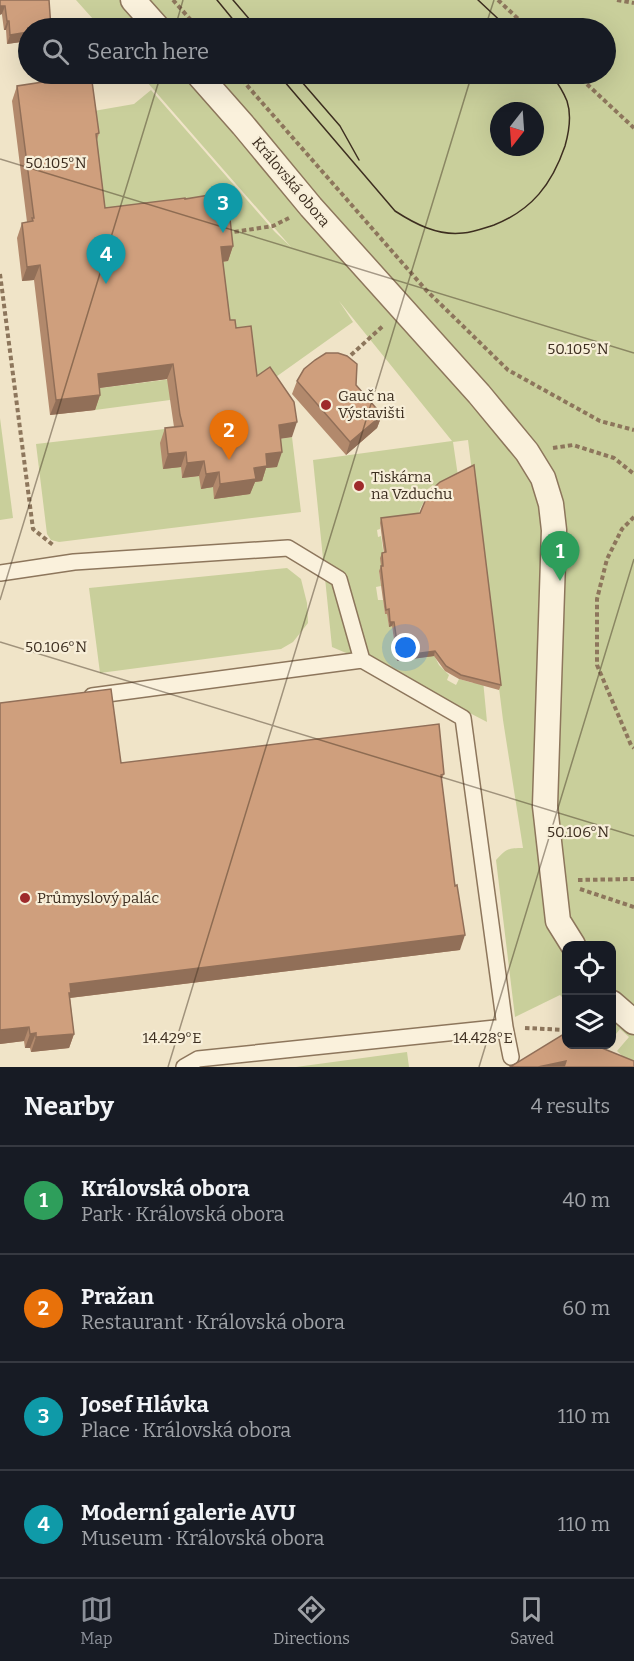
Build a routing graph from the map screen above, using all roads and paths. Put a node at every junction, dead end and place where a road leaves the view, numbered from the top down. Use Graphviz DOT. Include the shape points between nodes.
graph roads {
  1 [pos="133,0"];
  2 [pos="173,0"];
  3 [pos="498,0"];
  4 [pos="617,0"];
  5 [pos="634,3"];
  6 [pos="149,18"];
  7 [pos="189,18"];
  8 [pos="517,18"];
  9 [pos="207,84"];
  10 [pos="246,84"];
  11 [pos="587,84"];
  12 [pos="634,128"];
  13 [pos="311,207"];
  14 [pos="223,233"];
  15 [pos="0,274"];
  16 [pos="404,310"];
  17 [pos="351,355"];
  18 [pos="634,429"];
  19 [pos="527,452"];
  20 [pos="634,474"];
  21 [pos="634,517"];
  22 [pos="74,562"];
  23 [pos="0,573"];
  24 [pos="362,660"];
  25 [pos="80,698"];
  26 [pos="626,734"];
  27 [pos="634,735"];
  28 [pos="633,748"];
  29 [pos="634,879"];
  30 [pos="553,880"];
  31 [pos="634,907"];
  32 [pos="570,941"];
  33 [pos="616,1006"];
  34 [pos="634,1022"];
  35 [pos="505,1027"];
  36 [pos="562,1030"];
  37 [pos="511,1057"];
  38 [pos="184,1067"];
  1 -- 6 [label="street"];
  2 -- 7 [label="path"];
  3 -- 8 [label="path"];
  4 -- 5 [label="path"];
  9 -- 13 [label="street, Královská obora"];
  10 -- 18 [label="path" via="426,290 508,370 600,420"];
  11 -- 12 [label="path"];
  13 -- 14 [label="path" via="273,226"];
  13 -- 16 [label="street, Královská obora"];
  15 -- 22 [label="path" via="33,529"];
  16 -- 17 [label="path"];
  16 -- 19 [label="street, Královská obora"];
  19 -- 20 [label="path" via="573,445 614,458"];
  19 -- 30 [label="street, Královská obora" via="543,478 554,530 545,806"];
  21 -- 26 [label="path" via="622,529 607,559 597,599 597,665"];
  22 -- 23 [label="lane"];
  22 -- 24 [label="lane" via="288,548 339,579"];
  24 -- 25 [label="lane"];
  24 -- 35 [label="lane" via="463,718"];
  26 -- 27 [label="path"];
  26 -- 28 [label="path"];
  29 -- 30 [label="path"];
  30 -- 31 [label="path"];
  30 -- 32 [label="street, Královská obora" via="558,921"];
  33 -- 34 [label="street"];
  35 -- 36 [label="path"];
  35 -- 37 [label="lane"];
  35 -- 38 [label="lane" via="198,1059"];
}
